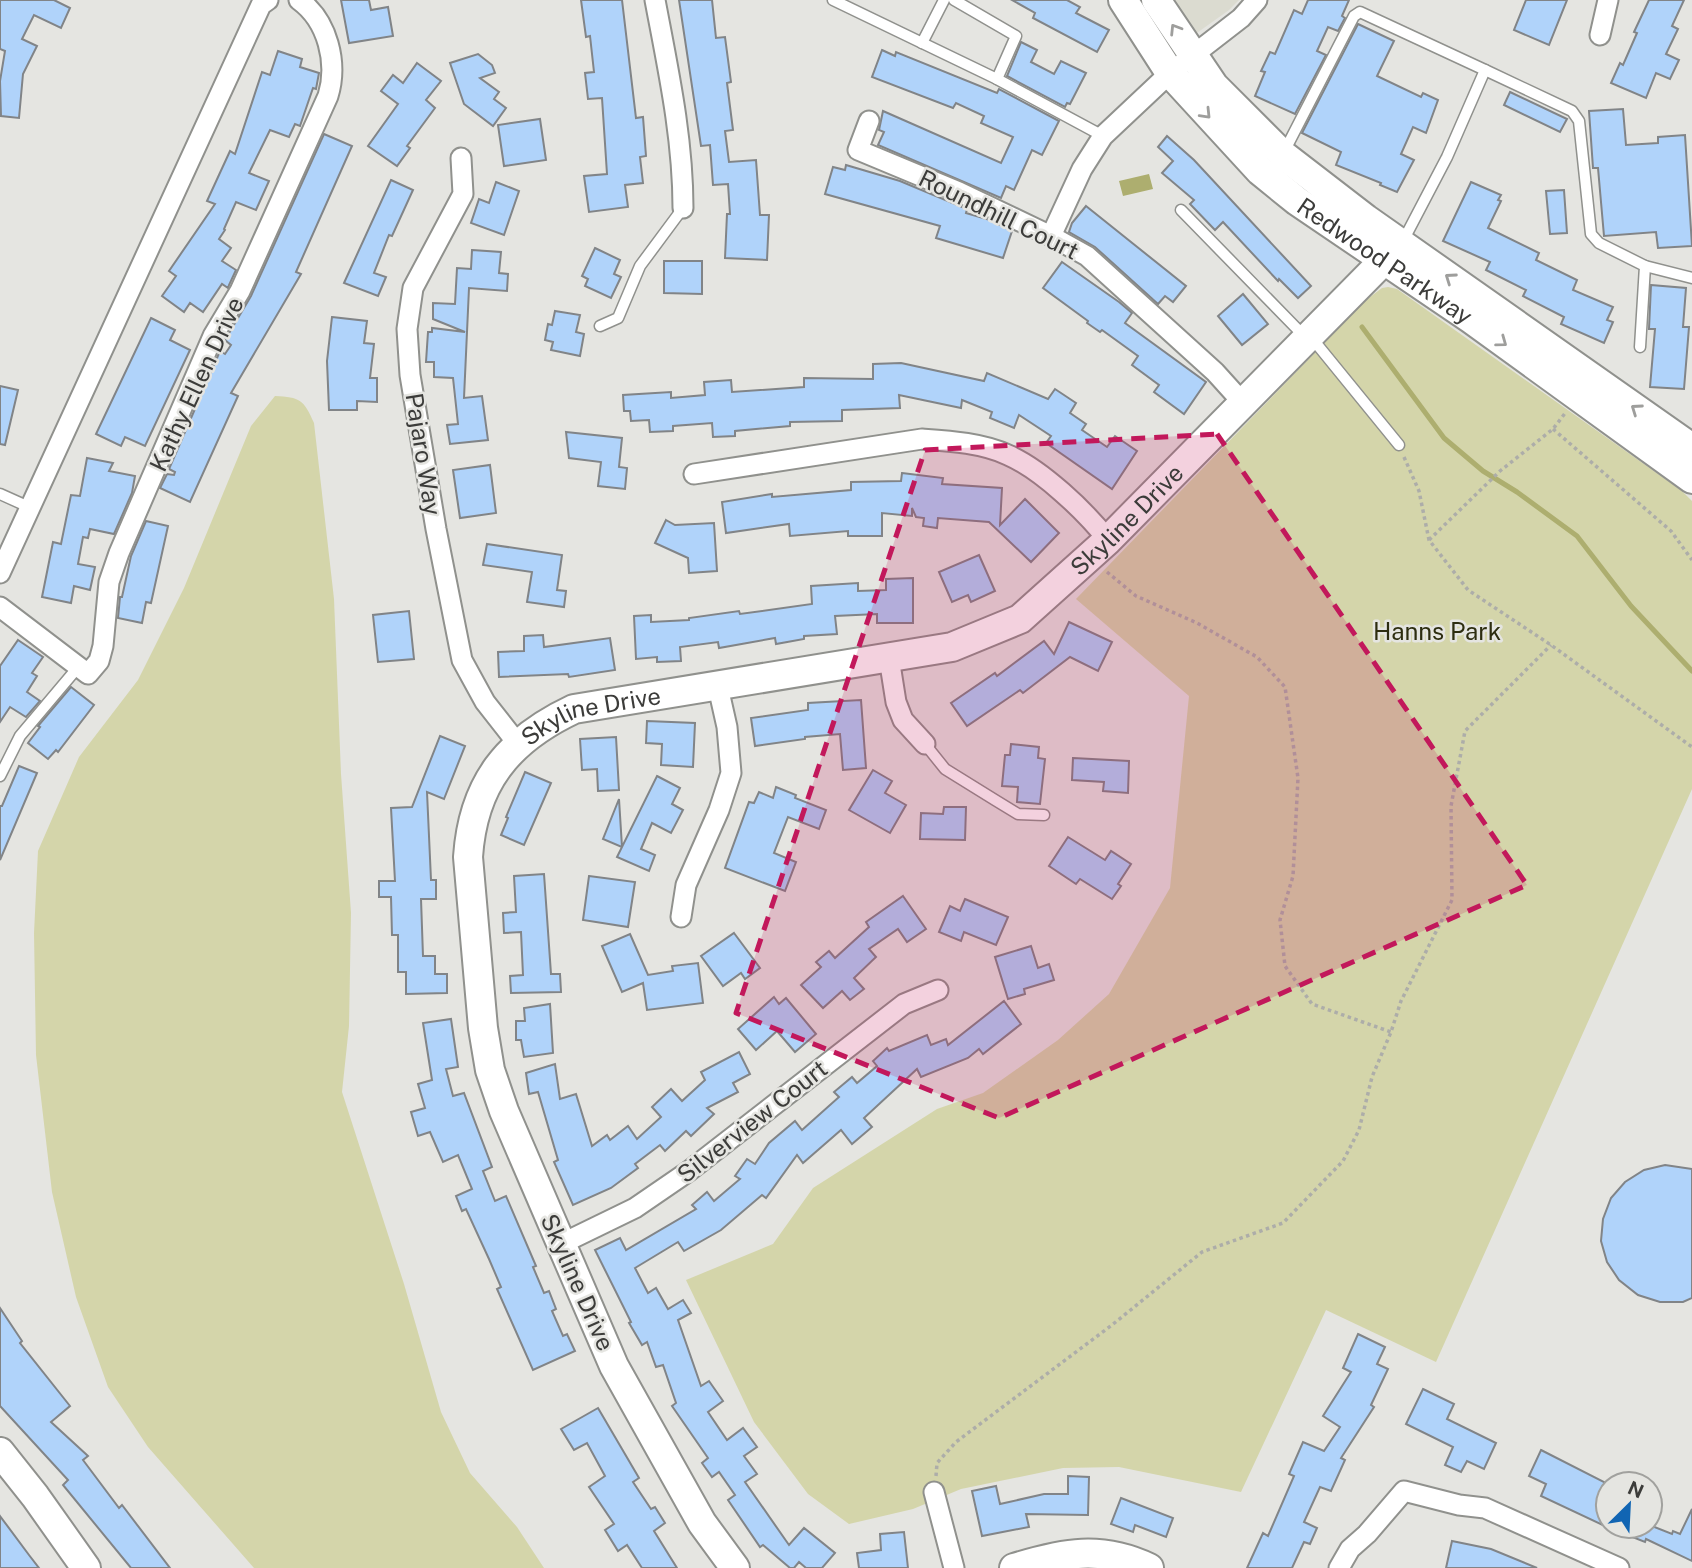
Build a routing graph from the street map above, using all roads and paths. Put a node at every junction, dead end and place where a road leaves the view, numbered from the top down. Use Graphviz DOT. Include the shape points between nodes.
graph roads {
  1 [pos="268,0"];
  2 [pos="299,0"];
  3 [pos="655,0"];
  4 [pos="832,0"];
  5 [pos="944,0"];
  6 [pos="954,0"];
  7 [pos="1123,0"];
  8 [pos="1156,0"];
  9 [pos="1258,0"];
  10 [pos="1608,0"];
  11 [pos="1600,35"];
  12 [pos="922,43"];
  13 [pos="1181,65"];
  14 [pos="1485,71"];
  15 [pos="997,79"];
  16 [pos="869,121"];
  17 [pos="1104,136"];
  18 [pos="1283,155"];
  19 [pos="461,158"];
  20 [pos="683,208"];
  21 [pos="1181,211"];
  22 [pos="1051,236"];
  23 [pos="1393,252"];
  24 [pos="1645,267"];
  25 [pos="1692,278"];
  26 [pos="600,326"];
  27 [pos="1309,338"];
  28 [pos="1640,347"];
  29 [pos="1243,404"];
  30 [pos="1399,445"];
  31 [pos="1692,448"];
  32 [pos="694,474"];
  33 [pos="1692,479"];
  34 [pos="0,494"];
  35 [pos="29,507"];
  36 [pos="1429,540"];
  37 [pos="1099,548"];
  38 [pos="1692,560"];
  39 [pos="0,573"];
  40 [pos="0,607"];
  41 [pos="1551,645"];
  42 [pos="889,658"];
  43 [pos="79,666"];
  44 [pos="718,687"];
  45 [pos="518,744"];
  46 [pos="925,744"];
  47 [pos="1692,747"];
  48 [pos="0,776"];
  49 [pos="1044,815"];
  50 [pos="681,917"];
  51 [pos="938,990"];
  52 [pos="1391,1032"];
  53 [pos="561,1244"];
  54 [pos="0,1452"];
  55 [pos="934,1492"];
  56 [pos="86,1568"];
  57 [pos="734,1568"];
  58 [pos="954,1568"];
  59 [pos="1014,1568"];
  60 [pos="1150,1568"];
  61 [pos="1339,1568"];
  62 [pos="1619,1568"];
  1 -- 35 [label="street" via="261,5"];
  2 -- 43 [label="street, Kathy Ellen Drive" via="311,8 332,59 328,96 240,291 213,336 119,554 109,582 99,661 88,674"];
  3 -- 20 [label="street" via="678,125"];
  4 -- 12 [label="lane"];
  5 -- 12 [label="lane"];
  6 -- 15 [label="lane" via="1016,36"];
  7 -- 13 [label="street, Redwood Parkway"];
  13 -- 8 [label="street, Redwood Parkway, one-way"];
  9 -- 13 [label="street"];
  10 -- 11 [label="street"];
  12 -- 15 [label="lane"];
  13 -- 17 [label="street"];
  13 -- 18 [label="street, Redwood Parkway" via="1213,86"];
  13 -- 23 [label="street, Redwood Parkway, one-way" via="1260,171 1297,201"];
  14 -- 18 [label="lane" via="1360,12"];
  14 -- 23 [label="lane" via="1447,157"];
  14 -- 24 [label="lane" via="1572,110 1579,121 1591,234 1599,243"];
  15 -- 17 [label="lane"];
  16 -- 22 [label="street, Roundhill Court" via="858,150"];
  17 -- 22 [label="street" via="1082,169"];
  18 -- 23 [label="street, Redwood Parkway" via="1366,219"];
  19 -- 45 [label="street, Pajaro Way" via="463,194 413,288 407,329 410,375 462,660 485,702"];
  20 -- 26 [label="lane" via="640,266 618,318"];
  21 -- 27 [label="lane"];
  22 -- 29 [label="street, Roundhill Court" via="1087,256 1129,292 1216,372"];
  23 -- 27 [label="street, Skyline Drive"];
  31 -- 23 [label="street, Redwood Parkway, one-way"];
  23 -- 33 [label="street, Redwood Parkway, one-way" via="1482,327"];
  24 -- 25 [label="lane"];
  24 -- 28 [label="lane"];
  27 -- 29 [label="street, Skyline Drive"];
  27 -- 30 [label="lane"];
  29 -- 37 [label="street, Skyline Drive"];
  30 -- 36 [label="path" via="1419,491"];
  32 -- 37 [label="street" via="922,439 948,440 1009,455 1049,482 1077,505"];
  34 -- 35 [label="lane"];
  35 -- 39 [label="street"];
  36 -- 38 [label="path" via="1500,471 1553,429 1671,531"];
  36 -- 41 [label="path" via="1468,590"];
  37 -- 42 [label="street, Skyline Drive" via="1020,620 953,648"];
  37 -- 52 [label="path" via="1136,596 1258,657 1285,687 1298,778 1293,876 1280,920 1285,966 1312,1004"];
  40 -- 43 [label="street"];
  41 -- 47 [label="path"];
  41 -- 52 [label="path" via="1465,731 1451,806 1452,900 1401,1000"];
  42 -- 44 [label="street, Skyline Drive"];
  42 -- 46 [label="street" via="903,720"];
  43 -- 48 [label="lane" via="20,736"];
  44 -- 45 [label="street, Skyline Drive" via="574,709"];
  44 -- 50 [label="street" via="732,773 686,885"];
  45 -- 53 [label="street, Skyline Drive" via="500,764 477,804 468,857 490,1070"];
  46 -- 49 [label="lane" via="945,769 1018,814"];
  51 -- 53 [label="street, Silverview Court" via="904,1004 635,1208"];
  52 -- 55 [label="path" via="1372,1077 1359,1130 1343,1161 1283,1223 1202,1252 957,1442 937,1463"];
  53 -- 57 [label="street, Skyline Drive" via="614,1366 702,1523"];
  54 -- 56 [label="street"];
  55 -- 58 [label="street"];
  59 -- 60 [label="street" via="1088,1552"];
  61 -- 62 [label="street" via="1350,1549 1404,1491 1485,1508"];
}
